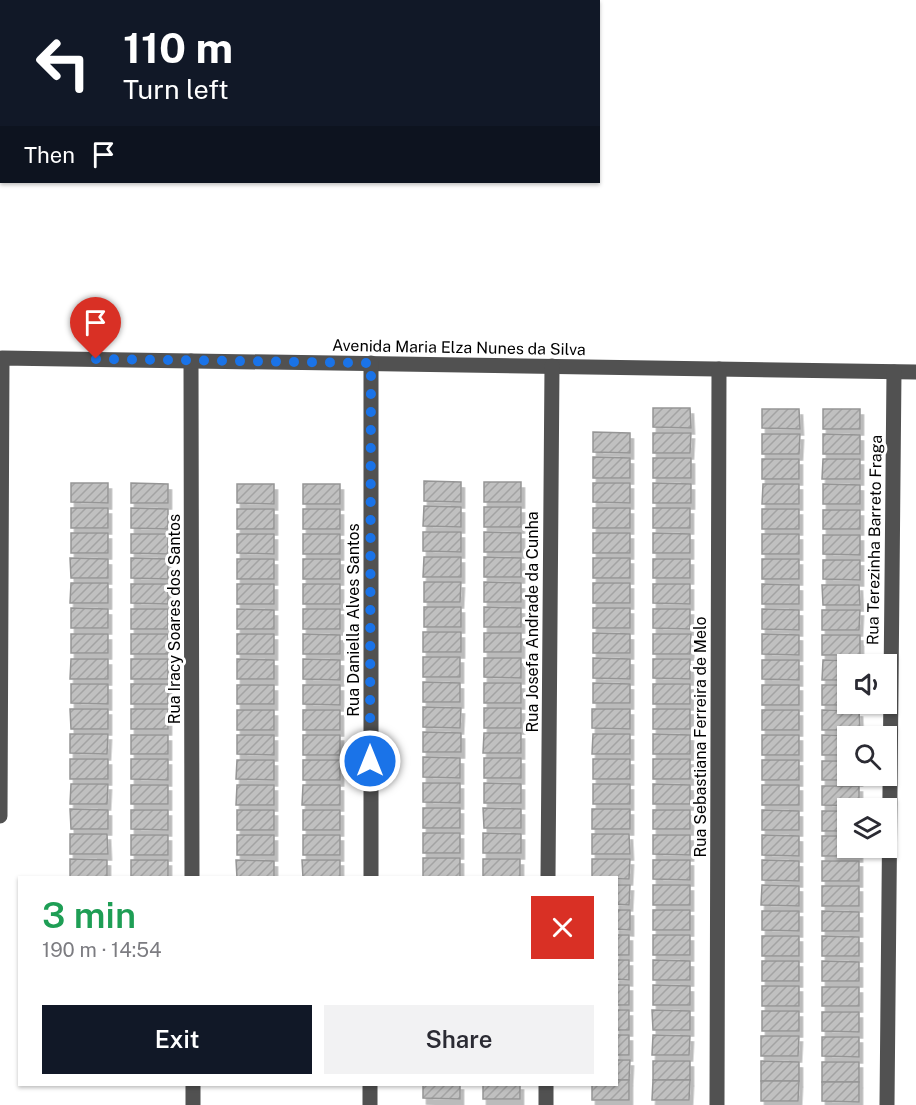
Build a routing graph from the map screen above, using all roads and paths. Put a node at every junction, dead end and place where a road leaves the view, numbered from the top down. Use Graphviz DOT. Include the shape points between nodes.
graph roads {
  1 [pos="191,361"];
  2 [pos="371,363"];
  3 [pos="552,366"];
  4 [pos="719,369"];
  5 [pos="894,372"];
  6 [pos="916,372"];
  7 [pos="0,816"];
  8 [pos="192,876"];
  9 [pos="370,876"];
  10 [pos="548,876"];
  11 [pos="193,1086"];
  12 [pos="370,1086"];
  13 [pos="546,1086"];
  14 [pos="193,1105"];
  15 [pos="370,1105"];
  16 [pos="546,1105"];
  17 [pos="717,1105"];
  18 [pos="887,1105"];
  1 -- 2 [label="street, Avenida Maria Elza Nunes da Silva"];
  1 -- 7 [label="street, Avenida Maria Elza Nunes da Silva" via="2,358"];
  1 -- 8 [label="street, Rua Iracy Soares dos Santos"];
  2 -- 3 [label="street, Avenida Maria Elza Nunes da Silva"];
  2 -- 9 [label="street, Rua Daniella Alves Santos"];
  3 -- 4 [label="street, Avenida Maria Elza Nunes da Silva"];
  3 -- 10 [label="street, Rua Josefa Andrade da Cunha"];
  4 -- 5 [label="street, Avenida Maria Elza Nunes da Silva"];
  4 -- 17 [label="street, Rua Sebastiana Ferreira de Melo"];
  5 -- 6 [label="street, Avenida Maria Elza Nunes da Silva"];
  5 -- 18 [label="street, Rua Terezinha Barreto Fraga"];
  11 -- 14 [label="street"];
  12 -- 15 [label="street"];
  13 -- 16 [label="street"];
}
